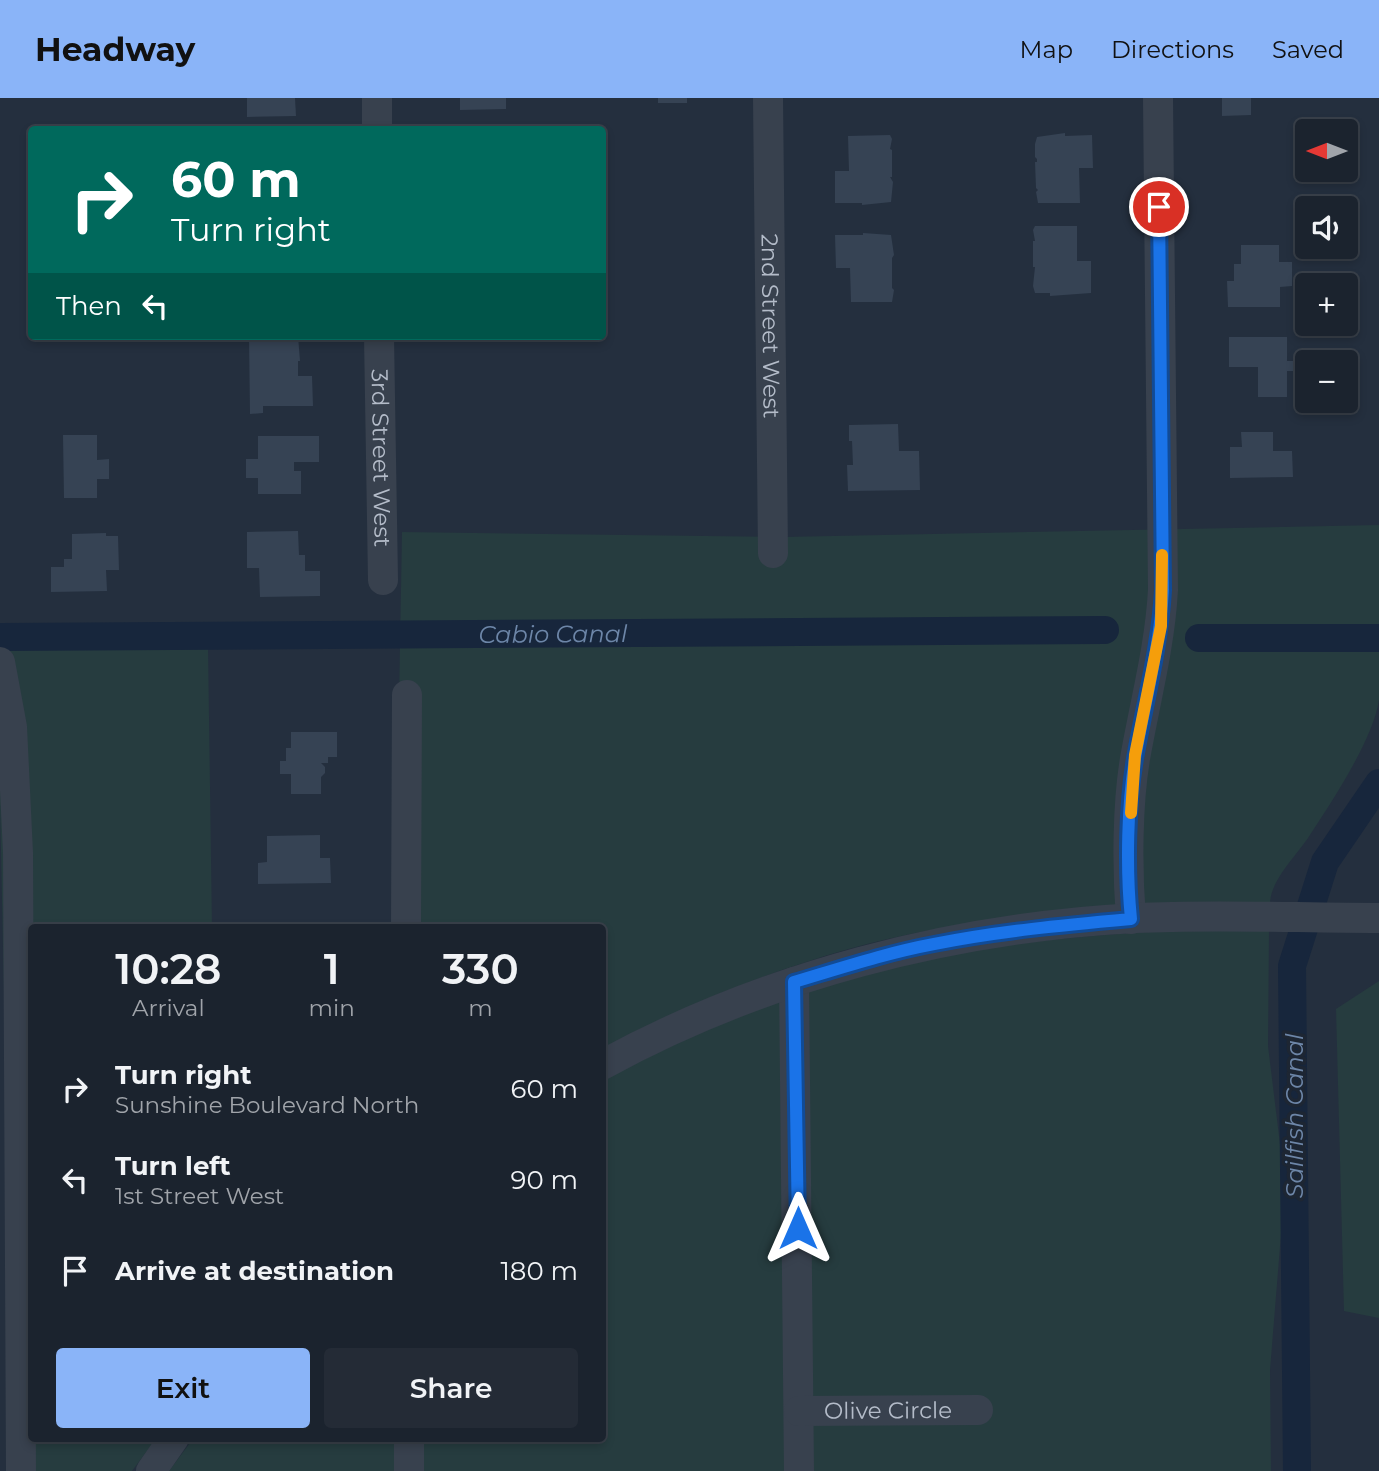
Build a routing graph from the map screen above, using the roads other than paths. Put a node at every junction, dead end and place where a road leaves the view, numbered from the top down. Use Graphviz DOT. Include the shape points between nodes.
graph roads {
  1 [pos="377,98"];
  2 [pos="768,98"];
  3 [pos="1158,98"];
  4 [pos="377,126"];
  5 [pos="379,340"];
  6 [pos="773,553"];
  7 [pos="383,580"];
  8 [pos="0,662"];
  9 [pos="407,695"];
  10 [pos="9,853"];
  11 [pos="1379,918"];
  12 [pos="1131,919"];
  13 [pos="405,924"];
  14 [pos="794,982"];
  15 [pos="606,1063"];
  16 [pos="978,1410"];
  17 [pos="799,1411"];
  18 [pos="171,1442"];
  19 [pos="409,1442"];
  20 [pos="21,1471"];
  21 [pos="151,1471"];
  22 [pos="409,1471"];
  23 [pos="799,1471"];
  1 -- 4 [label="street"];
  2 -- 6 [label="street, 2nd Street West"];
  3 -- 12 [label="street" via="1163,590 1161,626 1132,783"];
  5 -- 7 [label="street, 3rd Street West"];
  8 -- 10 [label="street" via="12,727"];
  9 -- 13 [label="street"];
  10 -- 20 [label="street"];
  11 -- 12 [label="street"];
  12 -- 14 [label="street" via="936,943"];
  14 -- 15 [label="street" via="709,1013"];
  14 -- 17 [label="street"];
  16 -- 17 [label="street, Olive Circle"];
  17 -- 23 [label="street"];
  18 -- 21 [label="street"];
  19 -- 22 [label="street"];
}
